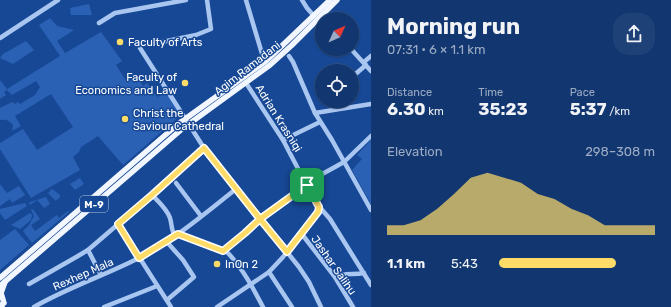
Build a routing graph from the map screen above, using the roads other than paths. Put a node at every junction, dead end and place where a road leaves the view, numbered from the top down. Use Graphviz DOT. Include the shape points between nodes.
graph roads {
  1 [pos="58,0"];
  2 [pos="186,0"];
  3 [pos="207,0"];
  4 [pos="246,0"];
  5 [pos="302,0"];
  6 [pos="330,0"];
  7 [pos="337,0"];
  8 [pos="322,12"];
  9 [pos="324,12"];
  10 [pos="315,15"];
  11 [pos="315,20"];
  12 [pos="315,21"];
  13 [pos="99,23"];
  14 [pos="0,38"];
  15 [pos="162,42"];
  16 [pos="140,48"];
  17 [pos="287,54"];
  18 [pos="358,56"];
  19 [pos="371,56"];
  20 [pos="266,61"];
  21 [pos="365,64"];
  22 [pos="359,70"];
  23 [pos="371,71"];
  24 [pos="246,83"];
  25 [pos="371,104"];
  26 [pos="315,114"];
  27 [pos="187,121"];
  28 [pos="320,122"];
  29 [pos="371,136"];
  30 [pos="283,140"];
  31 [pos="204,148"];
  32 [pos="344,162"];
  33 [pos="176,183"];
  34 [pos="306,184"];
  35 [pos="236,189"];
  36 [pos="152,195"];
  37 [pos="319,207"];
  38 [pos="371,210"];
  39 [pos="201,216"];
  40 [pos="260,219"];
  41 [pos="118,224"];
  42 [pos="300,233"];
  43 [pos="176,235"];
  44 [pos="166,241"];
  45 [pos="88,250"];
  46 [pos="223,251"];
  47 [pos="287,252"];
  48 [pos="139,258"];
  49 [pos="269,272"];
  50 [pos="364,273"];
  51 [pos="101,275"];
  52 [pos="0,276"];
  53 [pos="335,277"];
  54 [pos="6,280"];
  55 [pos="250,283"];
  56 [pos="29,284"];
  57 [pos="371,285"];
  58 [pos="0,286"];
  59 [pos="157,286"];
  60 [pos="0,297"];
  61 [pos="167,300"];
  62 [pos="2,305"];
  63 [pos="350,306"];
  64 [pos="34,307"];
  65 [pos="104,307"];
  66 [pos="171,307"];
  67 [pos="216,307"];
  68 [pos="263,307"];
  69 [pos="292,307"];
  70 [pos="321,307"];
  1 -- 14 [label="street"];
  2 -- 13 [label="street" via="115,14"];
  3 -- 15 [label="street" via="212,29"];
  4 -- 20 [label="street"];
  5 -- 10 [label="street"];
  6 -- 8 [label="main road, Agim Ramadani / M-9"];
  7 -- 9 [label="main road, Agim Ramadani / M-9"];
  11 -- 20 [label="main road, Agim Ramadani / M-9"];
  12 -- 17 [label="main road, Agim Ramadani / M-9"];
  16 -- 27 [label="street"];
  17 -- 24 [label="main road, Agim Ramadani / M-9"];
  17 -- 26 [label="street" via="293,62"];
  18 -- 21 [label="street"];
  19 -- 21 [label="street"];
  20 -- 27 [label="main road, Agim Ramadani / M-9"];
  21 -- 22 [label="street"];
  21 -- 23 [label="street"];
  24 -- 27 [label="main road, Agim Ramadani / M-9"];
  24 -- 30 [label="street, Adrian Krasniqi"];
  25 -- 26 [label="street"];
  26 -- 28 [label="street"];
  27 -- 31 [label="street"];
  27 -- 52 [label="main road, Agim Ramadani / M-9"];
  27 -- 54 [label="main road, Agim Ramadani / M-9"];
  28 -- 30 [label="street"];
  28 -- 32 [label="street"];
  29 -- 32 [label="street"];
  30 -- 34 [label="street, Adrian Krasniqi"];
  31 -- 35 [label="street"];
  31 -- 36 [label="street"];
  32 -- 34 [label="street"];
  32 -- 38 [label="street"];
  33 -- 39 [label="street"];
  34 -- 37 [label="street, Adrian Krasniqi"];
  34 -- 40 [label="street"];
  35 -- 39 [label="street, Rexhep Mala"];
  35 -- 40 [label="street"];
  36 -- 41 [label="street"];
  36 -- 43 [label="street" via="169,216 171,228"];
  37 -- 42 [label="street" via="318,212"];
  37 -- 50 [label="street, Adrian Krasniqi" via="330,219"];
  39 -- 43 [label="street, Rexhep Mala"];
  40 -- 46 [label="street"];
  40 -- 47 [label="street"];
  41 -- 45 [label="street"];
  41 -- 48 [label="street"];
  42 -- 47 [label="street"];
  42 -- 53 [label="street, Jashar Salihu"];
  43 -- 44 [label="street, Rexhep Mala"];
  43 -- 46 [label="street"];
  44 -- 48 [label="street, Rexhep Mala"];
  44 -- 61 [label="street" via="194,277"];
  45 -- 51 [label="street"];
  45 -- 56 [label="street"];
  46 -- 55 [label="street" via="234,259"];
  47 -- 49 [label="street"];
  47 -- 70 [label="street" via="308,282"];
  48 -- 51 [label="street, Rexhep Mala"];
  48 -- 59 [label="street"];
  49 -- 55 [label="street"];
  49 -- 69 [label="street"];
  50 -- 53 [label="street" via="343,273"];
  50 -- 57 [label="street, Adrian Krasniqi"];
  51 -- 64 [label="street, Rexhep Mala"];
  53 -- 63 [label="street, Jashar Salihu"];
  54 -- 58 [label="main road, Agim Ramadani / M-9"];
  54 -- 62 [label="main road" via="1,293"];
  55 -- 67 [label="street"];
  55 -- 68 [label="street"];
  59 -- 61 [label="street"];
  59 -- 65 [label="street"];
  60 -- 62 [label="main road"];
  61 -- 66 [label="street"];
}
